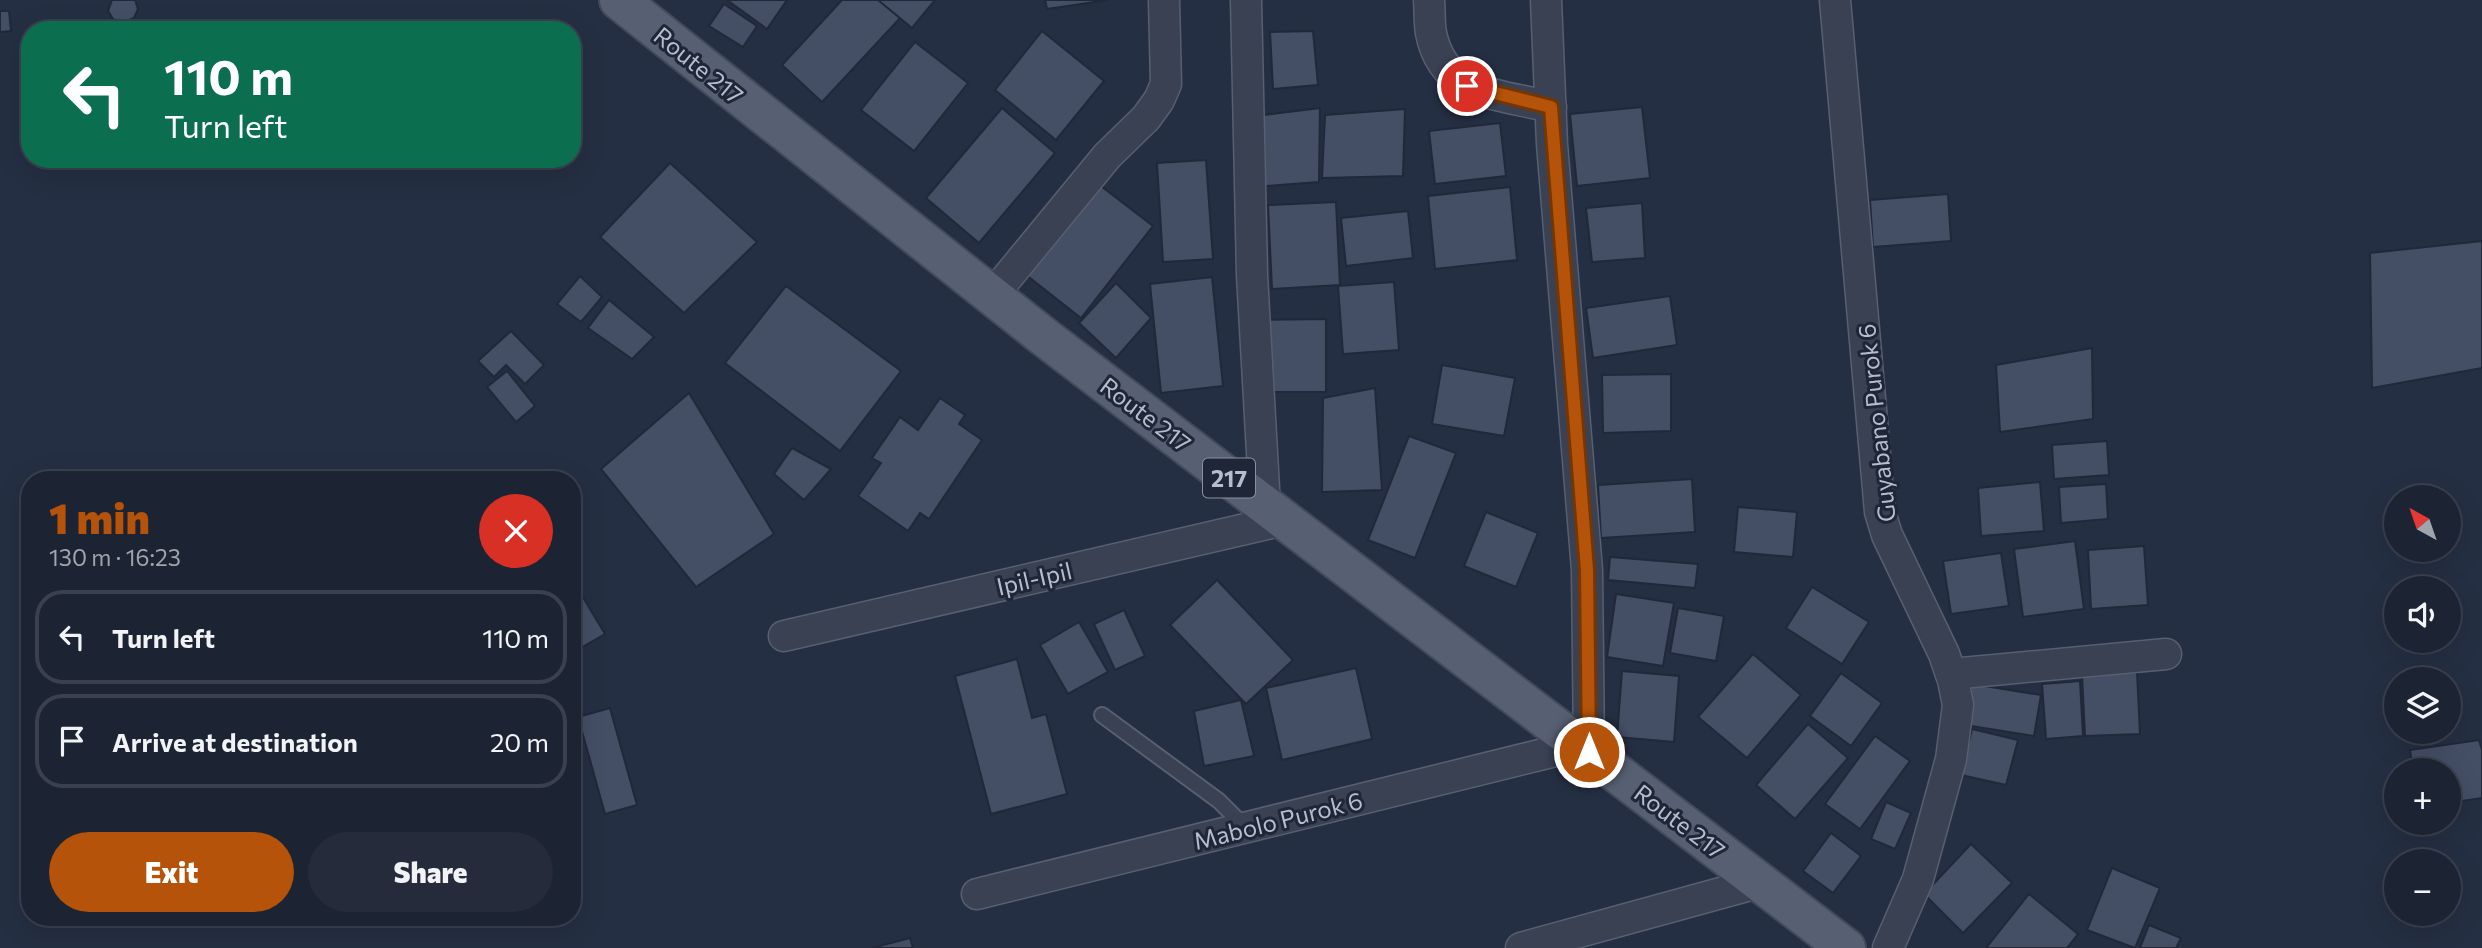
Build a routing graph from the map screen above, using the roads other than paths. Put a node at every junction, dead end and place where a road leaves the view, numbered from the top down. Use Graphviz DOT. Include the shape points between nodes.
graph roads {
  1 [pos="619,0"];
  2 [pos="1164,0"];
  3 [pos="1246,0"];
  4 [pos="1429,0"];
  5 [pos="1546,0"];
  6 [pos="1835,0"];
  7 [pos="1551,107"];
  8 [pos="992,296"];
  9 [pos="1274,513"];
  10 [pos="784,636"];
  11 [pos="2166,654"];
  12 [pos="1951,674"];
  13 [pos="1102,715"];
  14 [pos="1584,749"];
  15 [pos="1246,828"];
  16 [pos="1761,882"];
  17 [pos="977,894"];
  18 [pos="1521,948"];
  19 [pos="1846,948"];
  20 [pos="1888,948"];
  1 -- 8 [label="main road, Route 217 / 217"];
  2 -- 8 [label="street" via="1166,84 1160,100 1107,156"];
  3 -- 9 [label="street" via="1252,275"];
  4 -- 7 [label="street" via="1431,33 1440,61 1452,75 1467,86"];
  5 -- 7 [label="street"];
  6 -- 12 [label="street, Guyabano Purok 6" via="1880,512"];
  7 -- 14 [label="street" via="1587,570"];
  8 -- 9 [label="main road, Route 217 / 217"];
  9 -- 10 [label="street, Ipil-Ipil"];
  9 -- 14 [label="main road, Route 217 / 217"];
  11 -- 12 [label="street"];
  12 -- 20 [label="street, Guyabano Purok 6" via="1958,705 1951,759 1919,879"];
  13 -- 15 [label="lane" via="1219,801"];
  14 -- 15 [label="street, Mabolo Purok 6"];
  14 -- 16 [label="main road, Route 217 / 217"];
  15 -- 17 [label="street, Mabolo Purok 6"];
  16 -- 18 [label="street"];
  16 -- 19 [label="main road, Route 217 / 217"];
}
